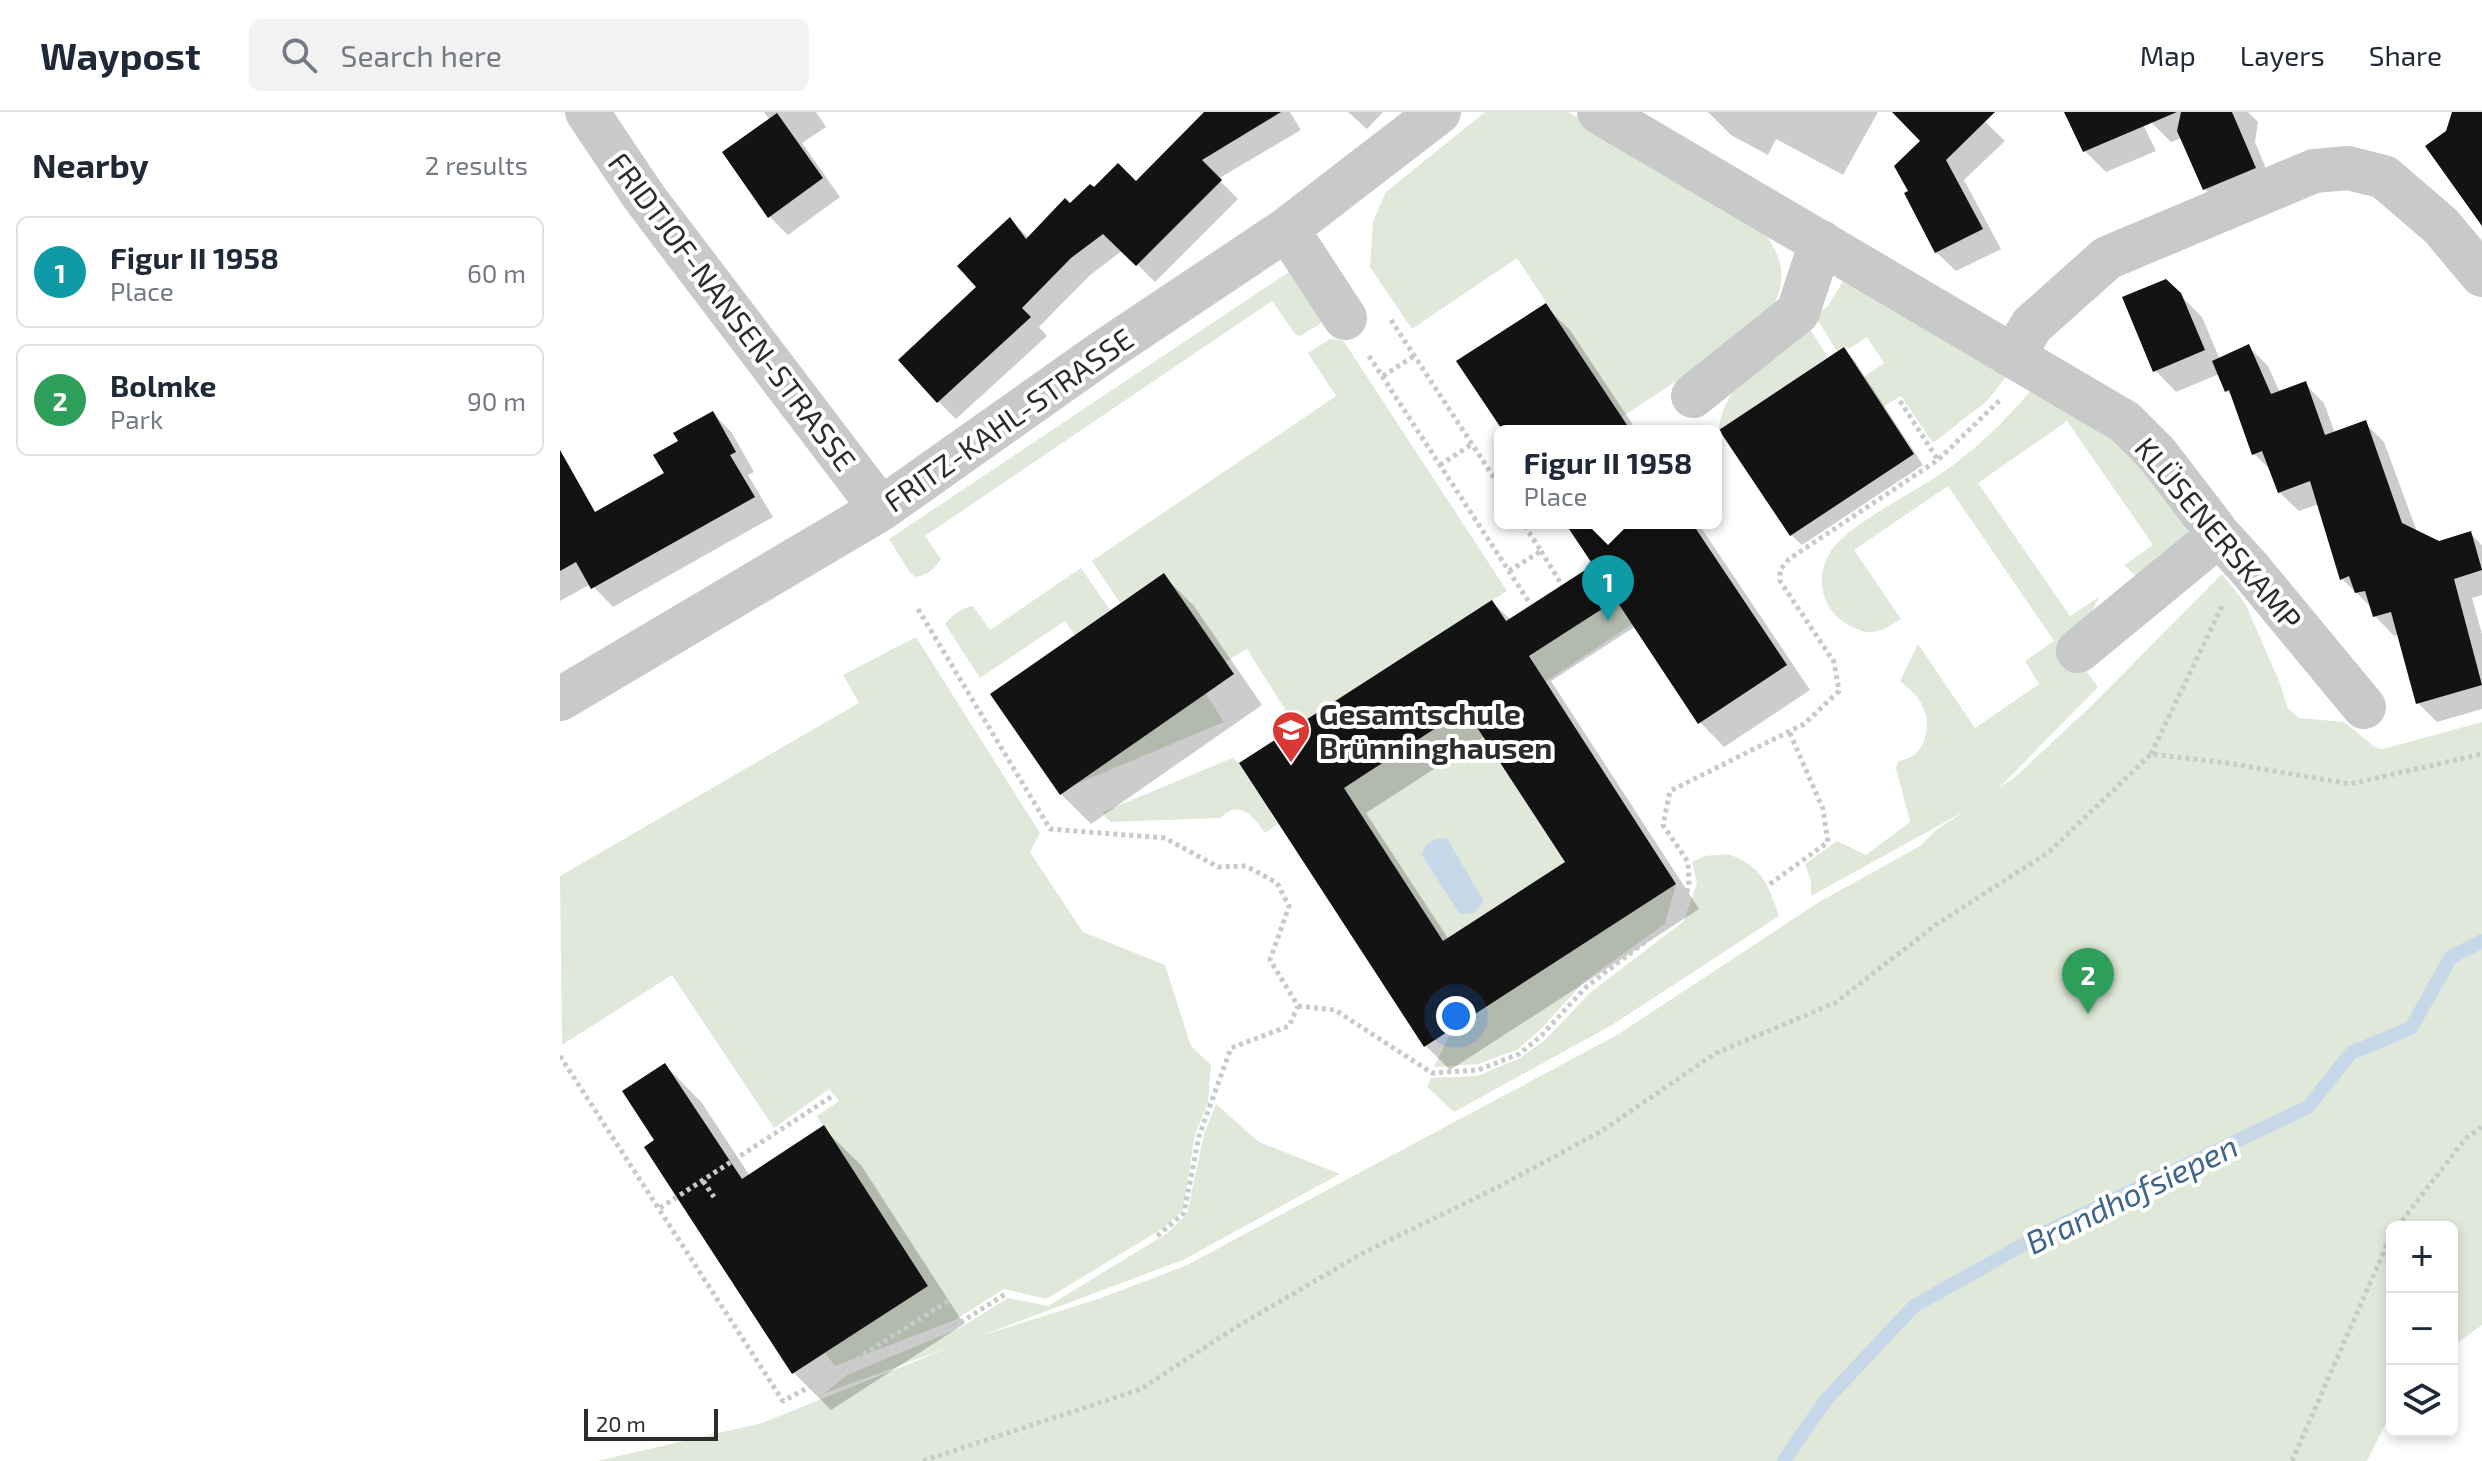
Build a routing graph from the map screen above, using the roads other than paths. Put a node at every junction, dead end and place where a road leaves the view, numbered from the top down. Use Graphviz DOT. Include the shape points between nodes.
graph roads {
  1 [pos="587,112"];
  2 [pos="1439,112"];
  3 [pos="1599,112"];
  4 [pos="1287,229"];
  5 [pos="1821,242"];
  6 [pos="2482,275"];
  7 [pos="1345,318"];
  8 [pos="2023,362"];
  9 [pos="1693,396"];
  10 [pos="881,509"];
  11 [pos="2219,535"];
  12 [pos="2078,651"];
  13 [pos="560,699"];
  14 [pos="2364,707"];
  1 -- 10 [label="street, FRIDTJOF-NANSEN-STRASSE" via="644,197"];
  2 -- 4 [label="street, FRITZ-KAHL-STRASSE"];
  3 -- 5 [label="street, KLÜSENERSKAMP"];
  4 -- 7 [label="street"];
  4 -- 10 [label="street, FRITZ-KAHL-STRASSE"];
  5 -- 8 [label="street, KLÜSENERSKAMP"];
  5 -- 9 [label="street" via="1798,312"];
  6 -- 8 [label="street" via="2441,226 2384,177 2348,168 2314,171 2107,258 2032,325"];
  8 -- 11 [label="street, KLÜSENERSKAMP" via="2125,422 2157,454"];
  10 -- 13 [label="street, FRITZ-KAHL-STRASSE"];
  11 -- 12 [label="street"];
  11 -- 14 [label="street, KLÜSENERSKAMP"];
}
